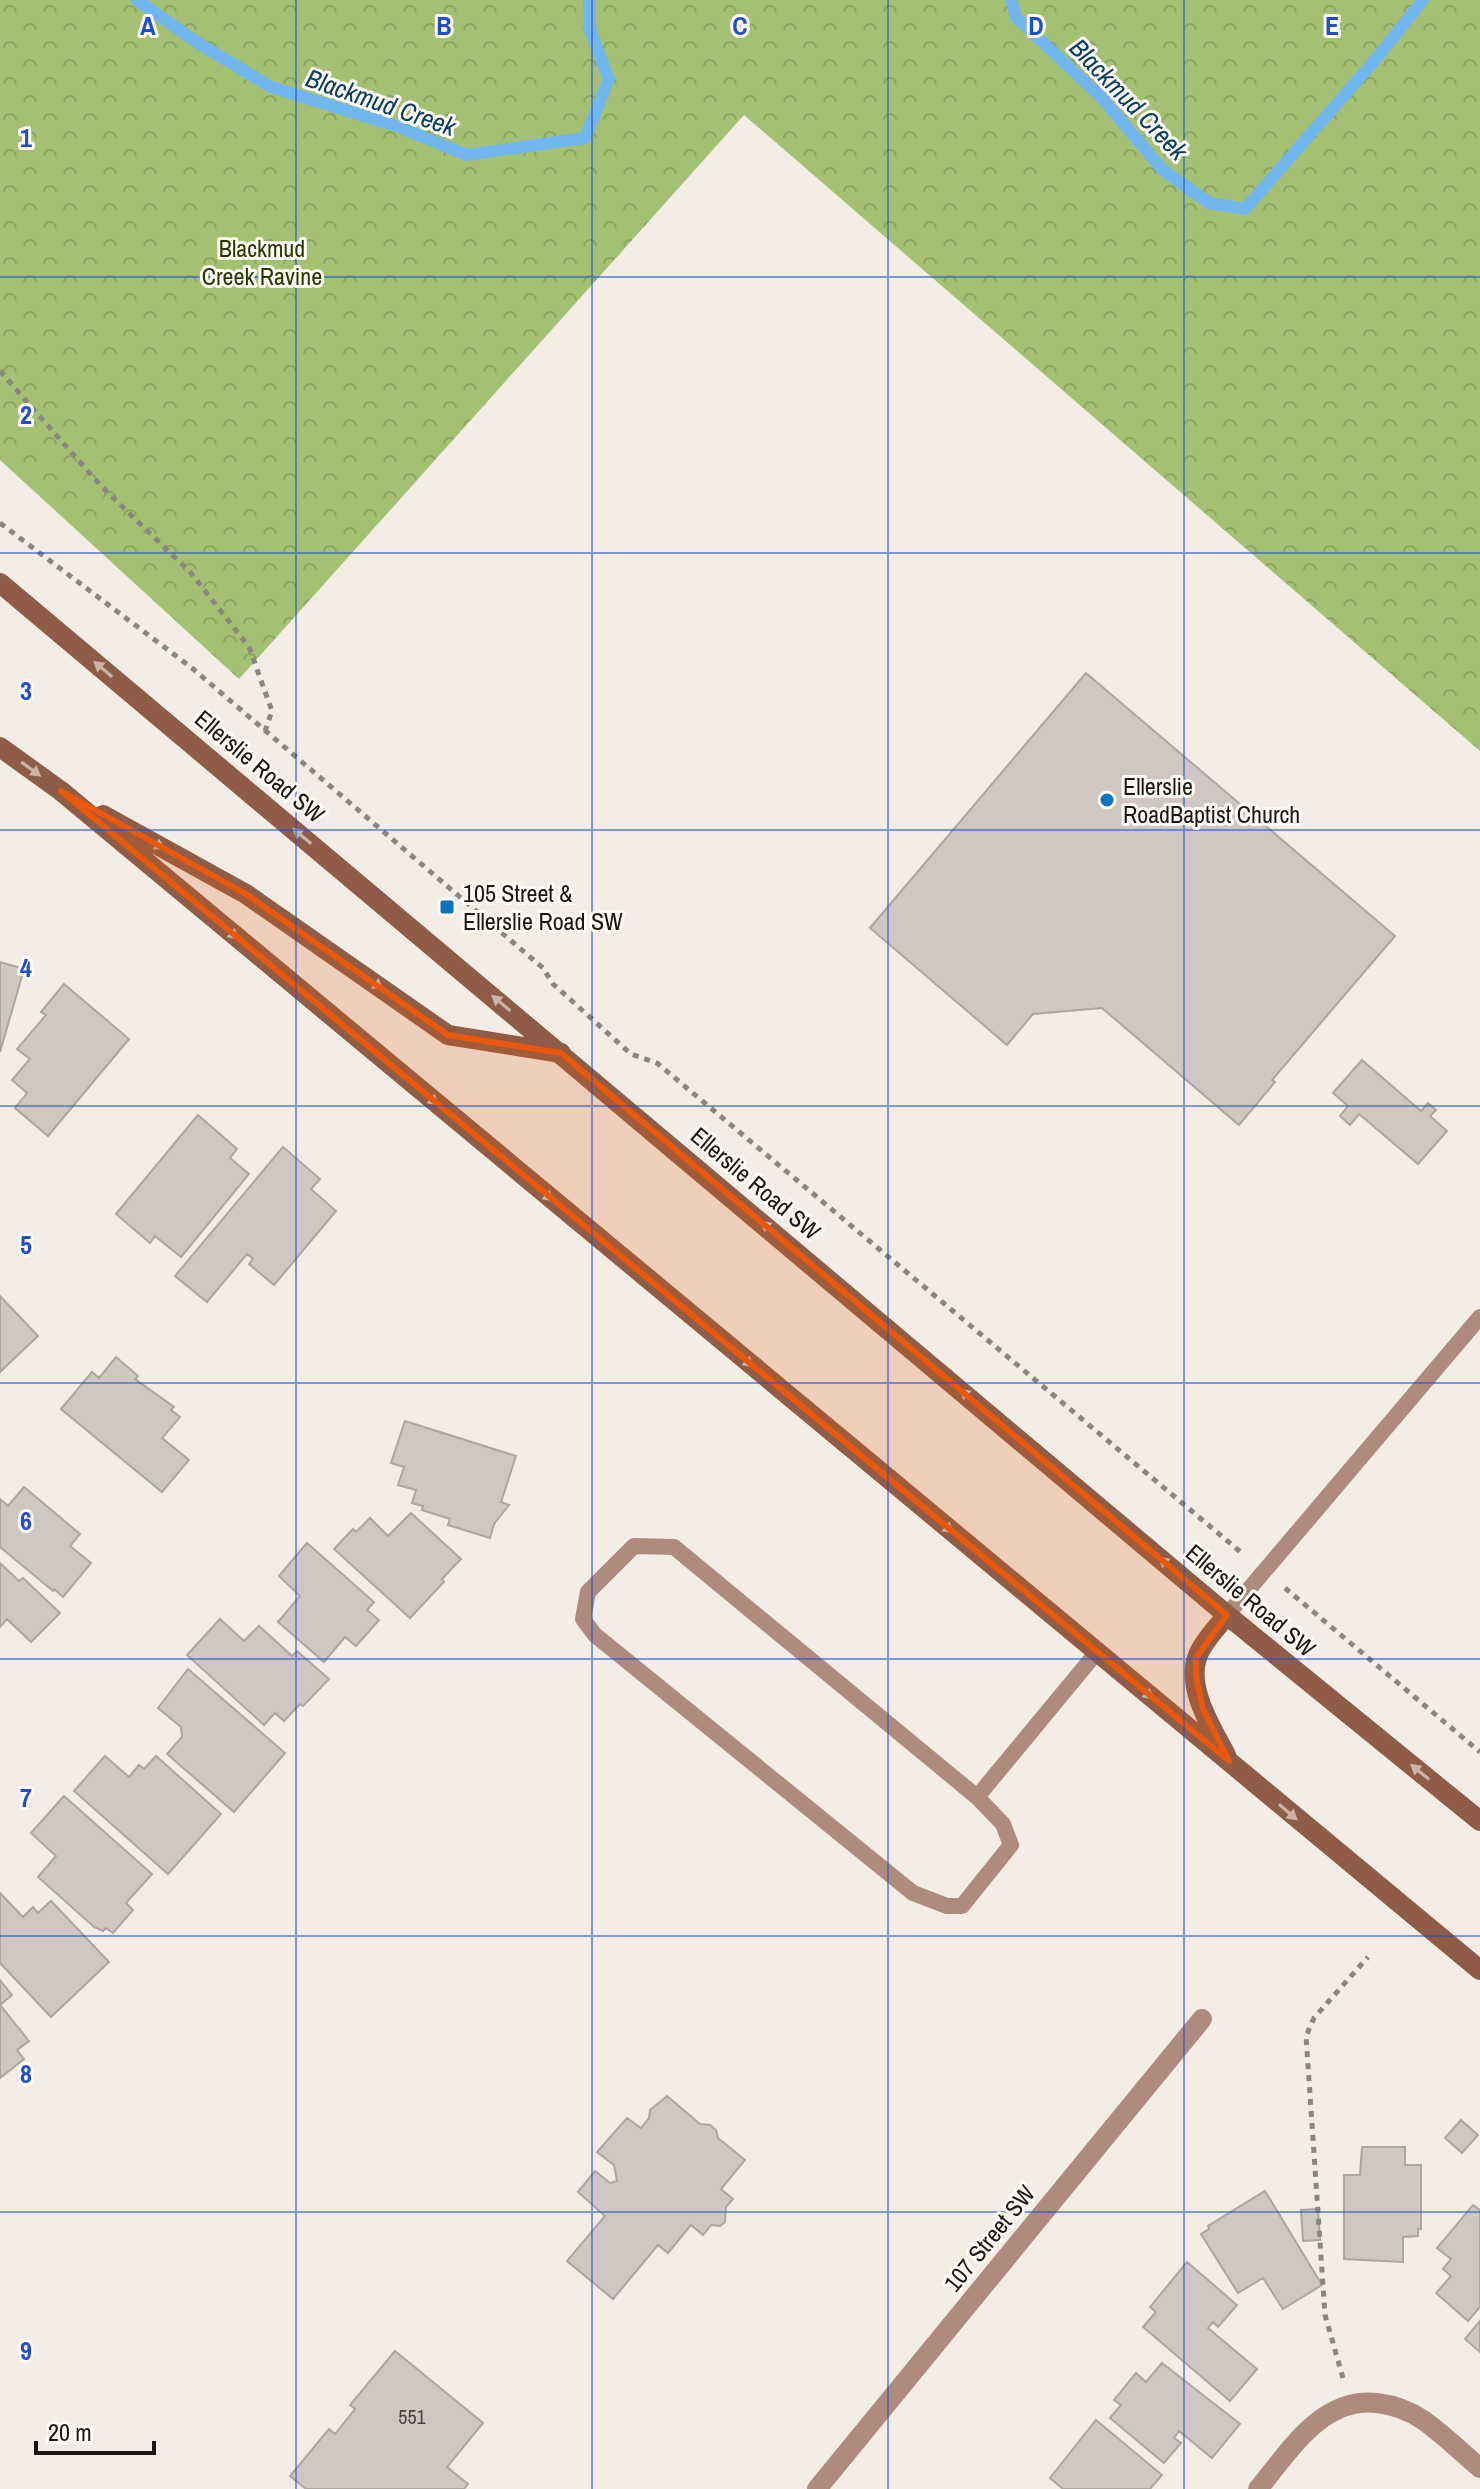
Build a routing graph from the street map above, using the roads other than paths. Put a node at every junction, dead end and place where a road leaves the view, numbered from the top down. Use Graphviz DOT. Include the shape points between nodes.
graph roads {
  1 [pos="4,586"];
  2 [pos="0,747"];
  3 [pos="61,791"];
  4 [pos="561,1053"];
  5 [pos="1480,1317"];
  6 [pos="1227,1615"];
  7 [pos="1097,1652"];
  8 [pos="1229,1761"];
  9 [pos="977,1797"];
  10 [pos="1480,1821"];
  11 [pos="1480,1970"];
  12 [pos="1202,2019"];
  13 [pos="1480,2468"];
  14 [pos="817,2489"];
  15 [pos="1258,2489"];
  4 -- 1 [label="main road, Ellerslie Road SW, one-way"];
  2 -- 3 [label="main road, one-way"];
  3 -- 4 [label="main road, one-way" via="246,894 448,1035"];
  3 -- 7 [label="main road, one-way"];
  6 -- 4 [label="main road, Ellerslie Road SW, one-way"];
  5 -- 6 [label="lane"];
  6 -- 8 [label="main road" via="1196,1658 1196,1675 1203,1709"];
  10 -- 6 [label="main road, Ellerslie Road SW, one-way"];
  7 -- 8 [label="main road, one-way"];
  7 -- 9 [label="lane"];
  8 -- 11 [label="main road, one-way"];
  9 -- 9 [label="lane" via="674,1547 634,1546 588,1592 583,1619 595,1635 913,1893 962,1906 1011,1845 1003,1824"];
  12 -- 14 [label="street, 107 Street SW"];
  13 -- 15 [label="street" via="1413,2414 1385,2404 1350,2404 1314,2424"];
}
